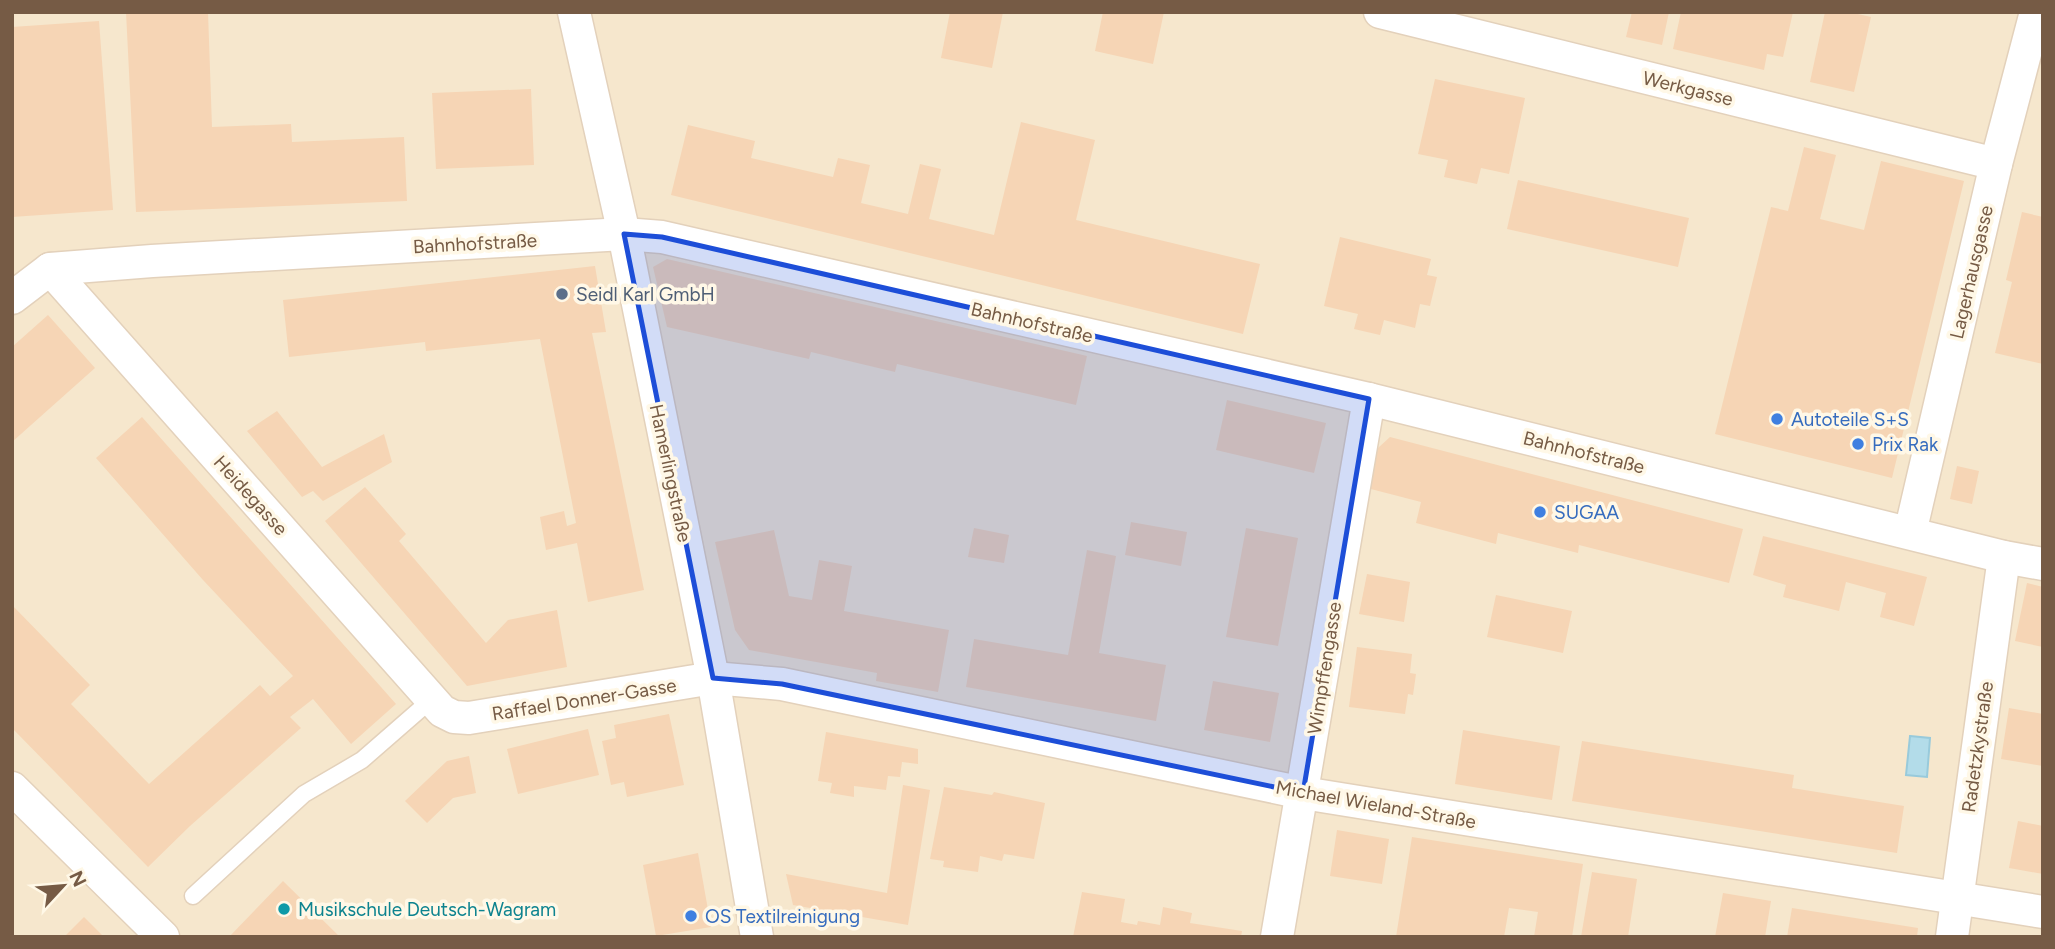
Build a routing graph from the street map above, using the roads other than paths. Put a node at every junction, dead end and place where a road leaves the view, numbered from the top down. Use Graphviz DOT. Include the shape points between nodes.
graph roads {
  1 [pos="574,12"];
  2 [pos="1380,12"];
  3 [pos="2036,12"];
  4 [pos="1996,164"];
  5 [pos="624,234"];
  6 [pos="50,269"];
  7 [pos="12,298"];
  8 [pos="1368,399"];
  9 [pos="1910,533"];
  10 [pos="2004,557"];
  11 [pos="2043,564"];
  12 [pos="713,678"];
  13 [pos="443,708"];
  14 [pos="12,788"];
  15 [pos="1303,793"];
  16 [pos="192,896"];
  17 [pos="1956,898"];
  18 [pos="2043,912"];
  19 [pos="163,937"];
  20 [pos="757,937"];
  21 [pos="1277,937"];
  22 [pos="1952,937"];
  1 -- 5 [label="street, Hamerlingstraße"];
  2 -- 4 [label="street, Werkgasse"];
  3 -- 4 [label="street, Lagerhausgasse"];
  4 -- 9 [label="street, Lagerhausgasse"];
  5 -- 6 [label="street, Bahnhofstraße"];
  5 -- 8 [label="street, Bahnhofstraße" via="662,237"];
  5 -- 12 [label="street, Hamerlingstraße"];
  6 -- 7 [label="street"];
  6 -- 13 [label="street, Heidegasse"];
  8 -- 9 [label="street, Bahnhofstraße"];
  8 -- 15 [label="street, Wimpffengasse"];
  9 -- 10 [label="street, Bahnhofstraße"];
  10 -- 11 [label="street, Bahnhofstraße"];
  10 -- 17 [label="street, Radetzkystraße"];
  12 -- 13 [label="street, Raffael Donner-Gasse" via="469,718"];
  12 -- 15 [label="street, Michael Wieland-Straße" via="782,684"];
  12 -- 20 [label="street, Hamerlingstraße"];
  13 -- 16 [label="lane" via="304,794"];
  14 -- 19 [label="street"];
  15 -- 17 [label="street, Michael Wieland-Straße"];
  15 -- 21 [label="street, Wimpffengasse"];
  17 -- 18 [label="street, Michael Wieland-Straße"];
  17 -- 22 [label="street, Radetzkystraße"];
}
